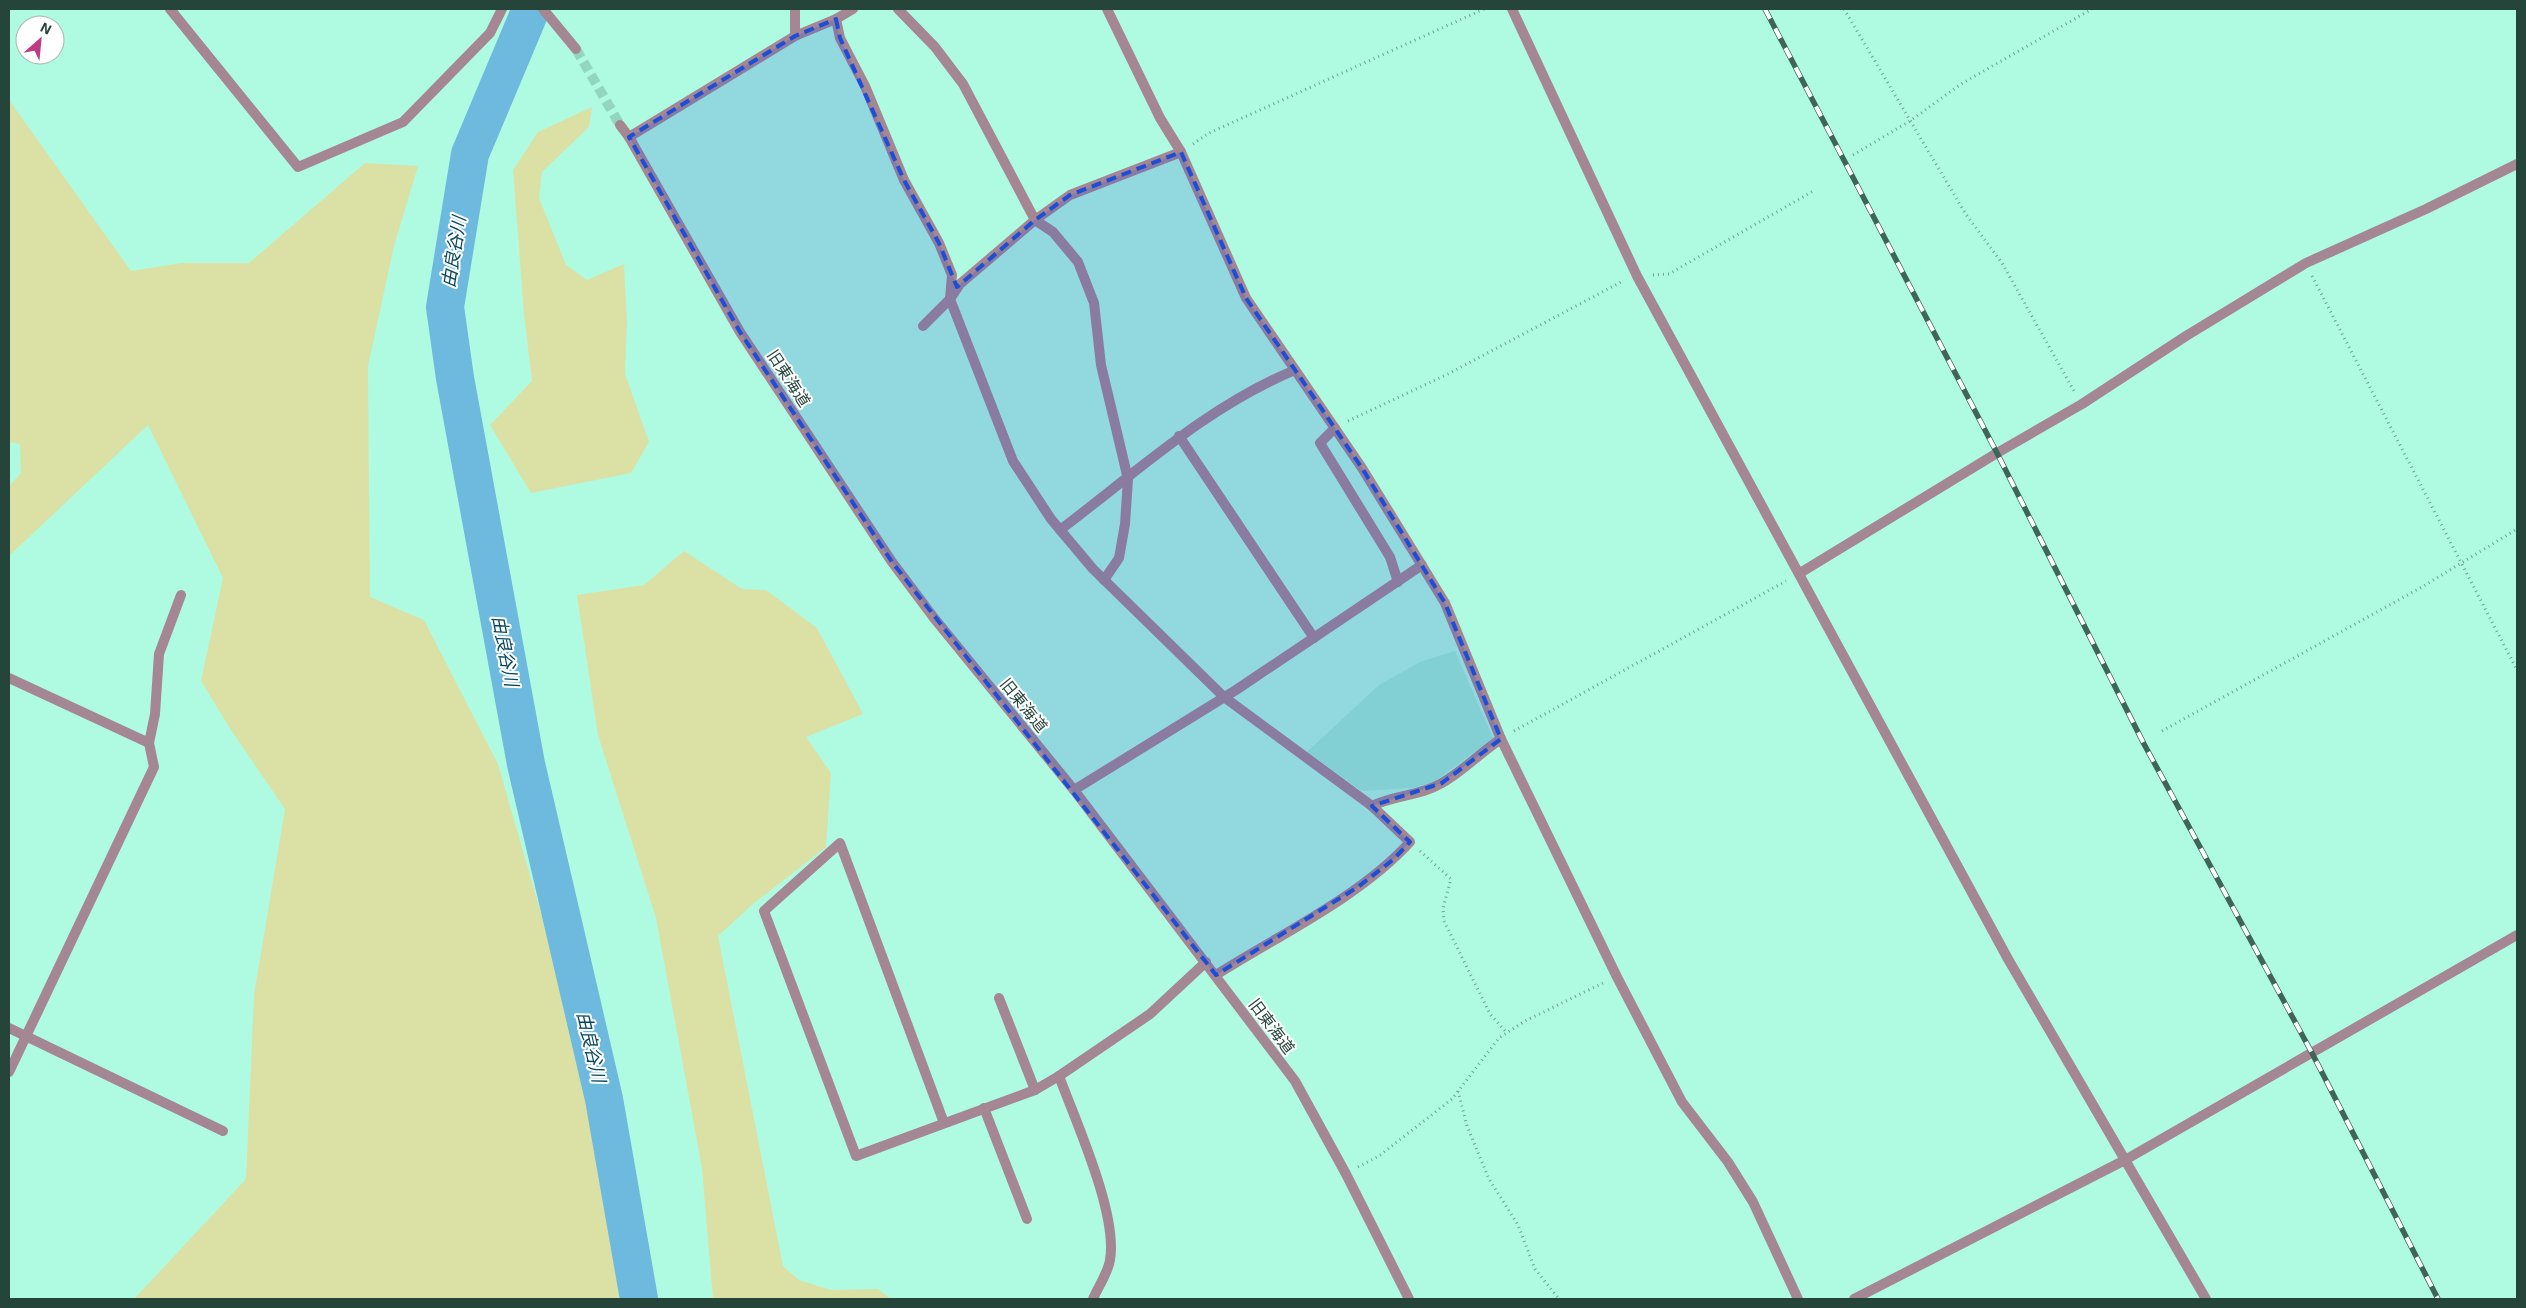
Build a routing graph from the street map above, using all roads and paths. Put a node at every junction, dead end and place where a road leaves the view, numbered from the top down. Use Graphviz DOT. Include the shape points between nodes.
graph roads {
  1 [pos="170,9"];
  2 [pos="502,9"];
  3 [pos="542,9"];
  4 [pos="795,9"];
  5 [pos="853,9"];
  6 [pos="898,9"];
  7 [pos="1108,9"];
  8 [pos="1484,9"];
  9 [pos="1512,9"];
  10 [pos="1844,9"];
  11 [pos="2092,9"];
  12 [pos="836,19"];
  13 [pos="795,36"];
  14 [pos="576,50"];
  15 [pos="1910,121"];
  16 [pos="620,125"];
  17 [pos="629,137"];
  18 [pos="1181,152"];
  19 [pos="1853,155"];
  20 [pos="2517,164"];
  21 [pos="1815,190"];
  22 [pos="1035,220"];
  23 [pos="2306,263"];
  24 [pos="1637,276"];
  25 [pos="950,299"];
  26 [pos="923,326"];
  27 [pos="1295,370"];
  28 [pos="2082,404"];
  29 [pos="1334,428"];
  30 [pos="1179,436"];
  31 [pos="1128,479"];
  32 [pos="2517,529"];
  33 [pos="1060,530"];
  34 [pos="2461,562"];
  35 [pos="1422,565"];
  36 [pos="1800,573"];
  37 [pos="1104,580"];
  38 [pos="1398,582"];
  39 [pos="181,595"];
  40 [pos="1314,638"];
  41 [pos="2517,670"];
  42 [pos="9,678"];
  43 [pos="1224,697"];
  44 [pos="2162,731"];
  45 [pos="1501,739"];
  46 [pos="149,743"];
  47 [pos="1074,790"];
  48 [pos="1372,806"];
  49 [pos="1410,842"];
  50 [pos="2517,935"];
  51 [pos="1206,962"];
  52 [pos="1216,975"];
  53 [pos="1618,976"];
  54 [pos="999,998"];
  55 [pos="9,1028"];
  56 [pos="1507,1033"];
  57 [pos="25,1036"];
  58 [pos="9,1072"];
  59 [pos="1059,1076"];
  60 [pos="1035,1090"];
  61 [pos="1458,1091"];
  62 [pos="984,1108"];
  63 [pos="944,1123"];
  64 [pos="223,1131"];
  65 [pos="2125,1160"];
  66 [pos="1346,1174"];
  67 [pos="1027,1219"];
  68 [pos="1093,1299"];
  69 [pos="1410,1299"];
  70 [pos="1559,1299"];
  71 [pos="1798,1299"];
  72 [pos="1854,1299"];
  73 [pos="2206,1299"];
  1 -- 2 [label="street" via="298,167 403,122 490,33"];
  3 -- 14 [label="street"];
  4 -- 13 [label="street"];
  5 -- 12 [label="street"];
  6 -- 22 [label="street" via="935,47 963,84"];
  7 -- 18 [label="street" via="1160,118"];
  8 -- 18 [label="path" via="1209,133"];
  9 -- 24 [label="street"];
  10 -- 15 [label="path"];
  11 -- 15 [label="path" via="1962,84"];
  12 -- 13 [label="street"];
  12 -- 25 [label="street" via="840,38 865,86 904,180 939,243 952,275"];
  13 -- 17 [label="street"];
  15 -- 19 [label="path"];
  15 -- 28 [label="path" via="1964,213 2002,263"];
  16 -- 17 [label="street, 旧東海道"];
  17 -- 47 [label="street, 旧東海道" via="740,332 892,562"];
  18 -- 22 [label="street" via="1070,195"];
  18 -- 27 [label="street" via="1246,298"];
  20 -- 23 [label="street"];
  21 -- 24 [label="path" via="1669,274"];
  22 -- 25 [label="street" via="960,284"];
  22 -- 31 [label="street" via="1053,232 1078,262 1094,303 1100,365"];
  23 -- 28 [label="street"];
  23 -- 34 [label="path"];
  24 -- 29 [label="path" via="1612,285 1448,374"];
  24 -- 36 [label="street"];
  25 -- 26 [label="street"];
  25 -- 33 [label="street" via="1013,461"];
  27 -- 29 [label="street"];
  27 -- 30 [label="street" via="1258,385"];
  28 -- 36 [label="street"];
  29 -- 35 [label="street"];
  29 -- 38 [label="street" via="1320,443 1390,557"];
  30 -- 31 [label="street"];
  30 -- 40 [label="street"];
  31 -- 33 [label="street"];
  31 -- 37 [label="street" via="1119,558"];
  32 -- 34 [label="path"];
  33 -- 37 [label="street"];
  34 -- 41 [label="path"];
  34 -- 44 [label="path" via="2422,587"];
  35 -- 38 [label="street"];
  35 -- 45 [label="street" via="1445,603"];
  36 -- 45 [label="path"];
  36 -- 65 [label="street" via="2008,959"];
  37 -- 43 [label="street"];
  38 -- 40 [label="street"];
  39 -- 46 [label="street" via="159,654 155,714"];
  40 -- 43 [label="street"];
  42 -- 46 [label="street"];
  43 -- 47 [label="street"];
  43 -- 48 [label="street"];
  45 -- 48 [label="street" via="1442,783 1414,795 1388,798"];
  45 -- 53 [label="street"];
  46 -- 57 [label="street" via="154,767"];
  47 -- 51 [label="street, 旧東海道"];
  48 -- 49 [label="street"];
  49 -- 52 [label="street" via="1358,887"];
  49 -- 56 [label="path" via="1451,879 1444,921 1490,1014"];
  50 -- 65 [label="street"];
  51 -- 52 [label="street, 旧東海道"];
  51 -- 59 [label="street" via="1150,1014"];
  52 -- 66 [label="street, 旧東海道" via="1295,1081"];
  53 -- 56 [label="path"];
  53 -- 71 [label="street" via="1682,1102 1728,1162 1753,1202"];
  54 -- 60 [label="street"];
  55 -- 57 [label="street"];
  56 -- 61 [label="path" via="1499,1038"];
  57 -- 58 [label="street"];
  57 -- 64 [label="street"];
  59 -- 60 [label="street"];
  59 -- 68 [label="street" via="1106,1206 1110,1228 1110,1261"];
  60 -- 62 [label="street"];
  61 -- 66 [label="path" via="1379,1156"];
  61 -- 70 [label="path" via="1467,1126 1489,1179 1518,1225 1535,1269"];
  62 -- 63 [label="street"];
  62 -- 67 [label="street"];
  63 -- 63 [label="street" via="856,1156 767,920 764,911 840,843"];
  65 -- 72 [label="street"];
  65 -- 73 [label="street"];
  66 -- 69 [label="street, 旧東海道"];
}
